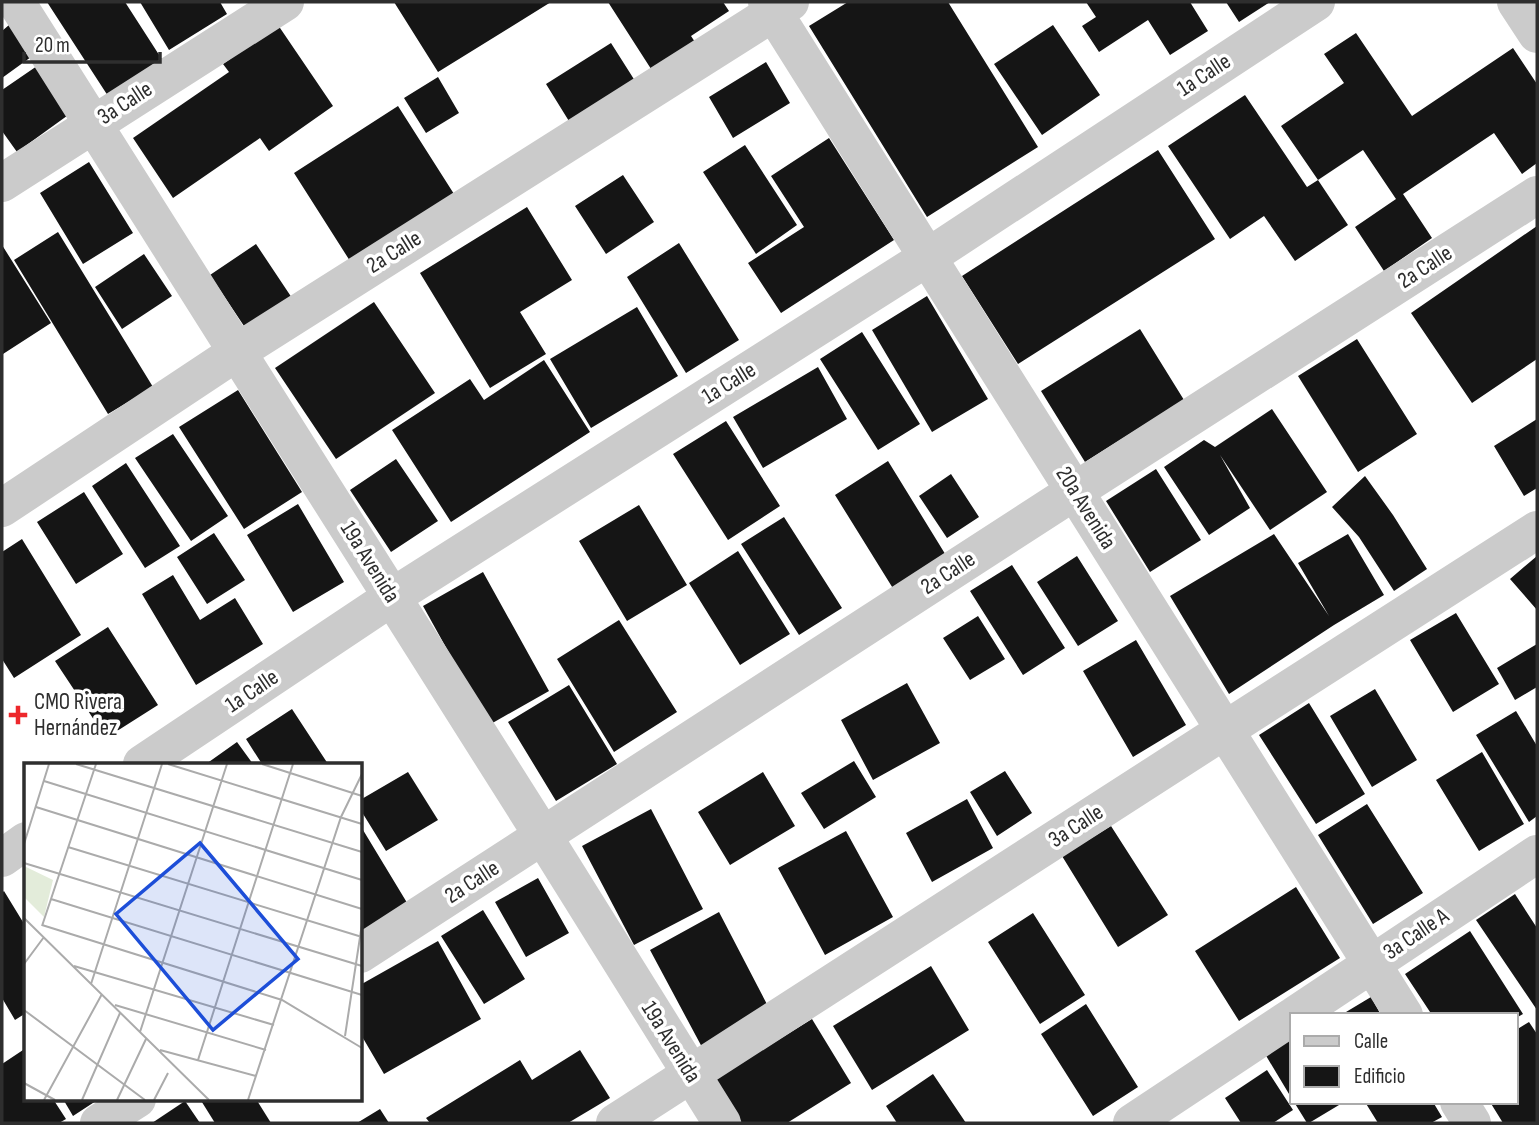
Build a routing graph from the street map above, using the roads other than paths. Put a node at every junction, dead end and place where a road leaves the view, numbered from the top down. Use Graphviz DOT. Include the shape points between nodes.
graph roads {
  1 [pos="16,2"];
  2 [pos="285,2"];
  3 [pos="1316,2"];
  4 [pos="1516,2"];
  5 [pos="777,5"];
  6 [pos="1537,34"];
  7 [pos="93,124"];
  8 [pos="2,183"];
  9 [pos="1537,195"];
  10 [pos="928,257"];
  11 [pos="237,352"];
  12 [pos="1075,491"];
  13 [pos="2,508"];
  14 [pos="1537,530"];
  15 [pos="392,597"];
  16 [pos="1224,730"];
  17 [pos="145,763"];
  18 [pos="543,836"];
  19 [pos="24,842"];
  20 [pos="1537,854"];
  21 [pos="2,858"];
  22 [pos="362,953"];
  23 [pos="1372,964"];
  24 [pos="1298,1013"];
  25 [pos="1403,1013"];
  26 [pos="1290,1019"];
  27 [pos="691,1075"];
  28 [pos="135,1100"];
  29 [pos="1460,1104"];
  30 [pos="99,1123"];
  31 [pos="615,1123"];
  32 [pos="722,1123"];
  33 [pos="1132,1123"];
  34 [pos="1472,1123"];
  1 -- 7 [label="street, 19a Avenida"];
  2 -- 7 [label="street, 3a Calle"];
  3 -- 10 [label="street, 1a Calle"];
  4 -- 6 [label="street"];
  5 -- 10 [label="street, 20a Avenida"];
  5 -- 11 [label="street, 2a Calle"];
  7 -- 8 [label="street, 3a Calle"];
  7 -- 11 [label="street, 19a Avenida"];
  9 -- 12 [label="street, 2a Calle"];
  10 -- 12 [label="street, 20a Avenida"];
  10 -- 15 [label="street, 1a Calle"];
  11 -- 13 [label="street, 2a Calle"];
  11 -- 15 [label="street, 19a Avenida"];
  12 -- 16 [label="street, 20a Avenida"];
  12 -- 18 [label="street, 2a Calle"];
  14 -- 16 [label="street, 3a Calle"];
  15 -- 17 [label="street, 1a Calle"];
  15 -- 18 [label="street, 19a Avenida"];
  16 -- 23 [label="street, 20a Avenida"];
  16 -- 27 [label="street, 3a Calle"];
  18 -- 22 [label="street, 2a Calle"];
  18 -- 27 [label="street, 19a Avenida"];
  19 -- 21 [label="street"];
  20 -- 23 [label="street, 3a Calle A"];
  23 -- 24 [label="street, 3a Calle A"];
  23 -- 25 [label="street, 20a Avenida"];
  26 -- 33 [label="street, 3a Calle A"];
  27 -- 31 [label="street, 3a Calle"];
  27 -- 32 [label="street, 19a Avenida"];
  28 -- 30 [label="street"];
  29 -- 34 [label="street"];
}
